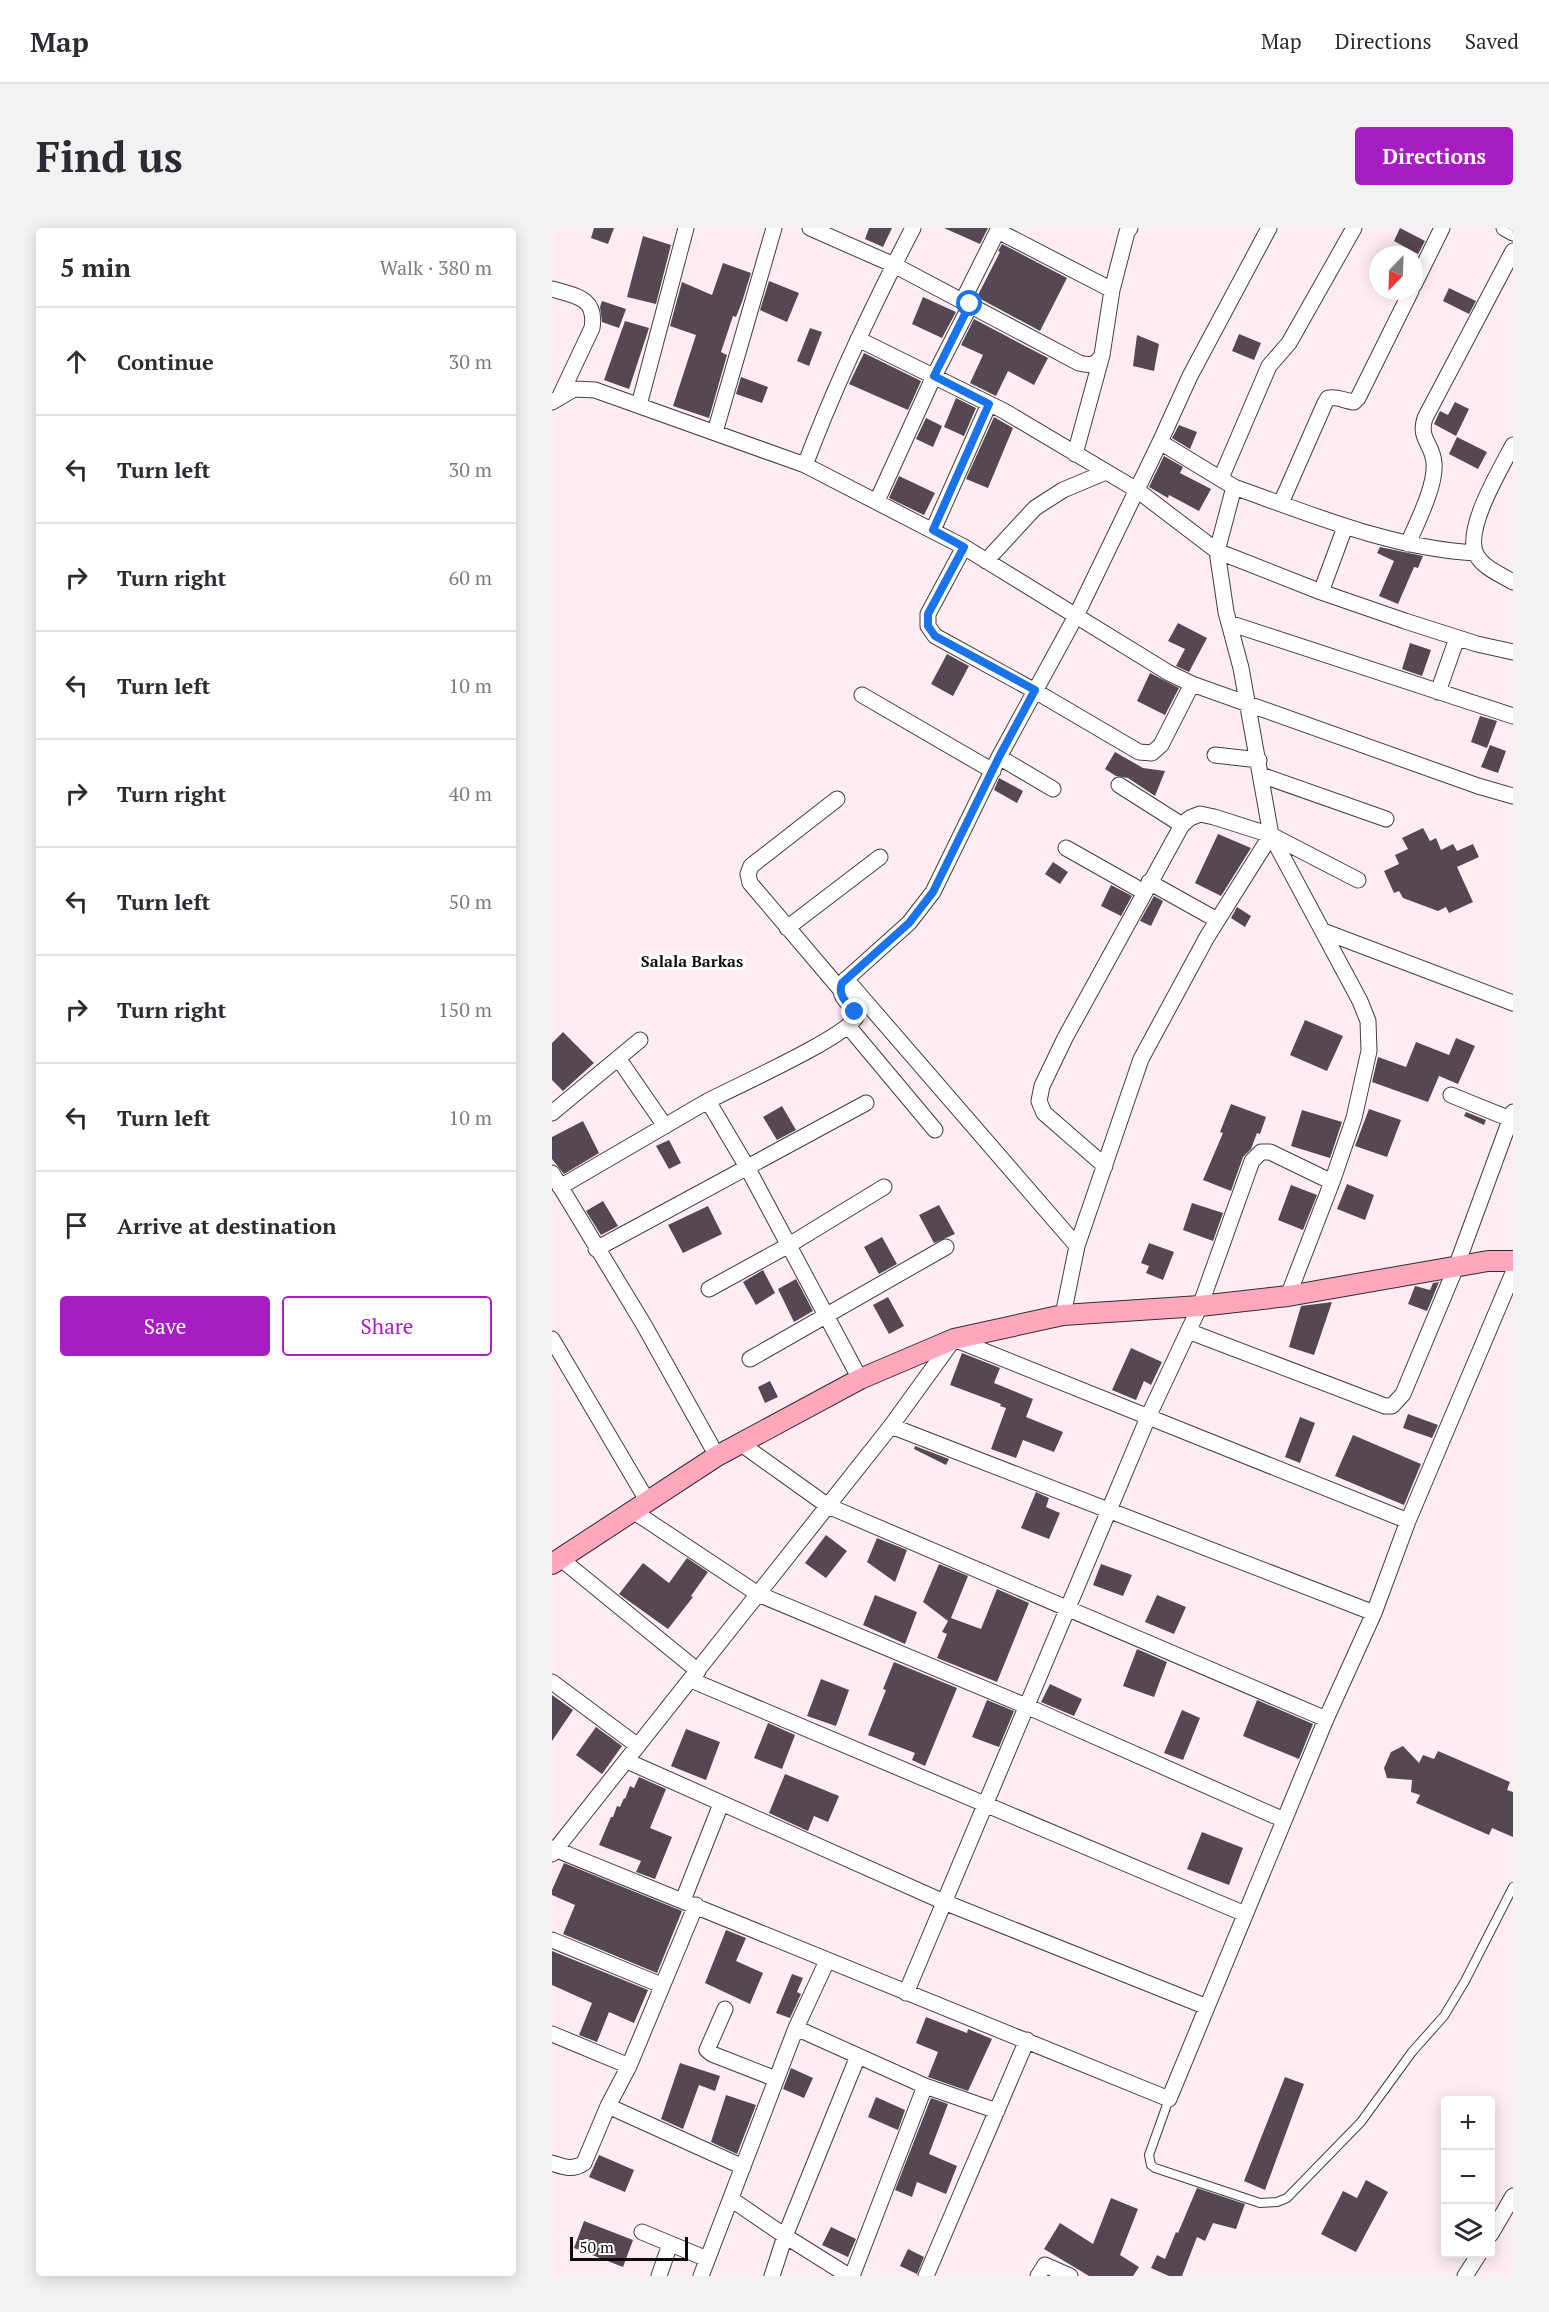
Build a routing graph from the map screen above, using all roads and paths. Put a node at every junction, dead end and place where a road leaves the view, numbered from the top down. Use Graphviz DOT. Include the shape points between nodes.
graph roads {
  1 [pos="686,228"];
  2 [pos="774,228"];
  3 [pos="810,228"];
  4 [pos="913,228"];
  5 [pos="1130,228"];
  6 [pos="1269,228"];
  7 [pos="1354,228"];
  8 [pos="1442,228"];
  9 [pos="1504,228"];
  10 [pos="998,229"];
  11 [pos="1513,233"];
  12 [pos="1513,251"];
  13 [pos="894,265"];
  14 [pos="1423,267"];
  15 [pos="552,289"];
  16 [pos="1112,290"];
  17 [pos="1407,300"];
  18 [pos="967,302"];
  19 [pos="858,339"];
  20 [pos="1102,355"];
  21 [pos="934,376"];
  22 [pos="556,399"];
  23 [pos="989,404"];
  24 [pos="639,405"];
  25 [pos="715,432"];
  26 [pos="1160,442"];
  27 [pos="1513,445"];
  28 [pos="1075,454"];
  29 [pos="805,465"];
  30 [pos="1106,472"];
  31 [pos="1228,482"];
  32 [pos="1137,490"];
  33 [pos="877,501"];
  34 [pos="1281,503"];
  35 [pos="1345,526"];
  36 [pos="933,530"];
  37 [pos="1408,544"];
  38 [pos="964,547"];
  39 [pos="1217,551"];
  40 [pos="1475,553"];
  41 [pos="986,561"];
  42 [pos="1513,582"];
  43 [pos="1321,592"];
  44 [pos="1076,616"];
  45 [pos="1228,623"];
  46 [pos="1457,638"];
  47 [pos="1513,652"];
  48 [pos="1192,684"];
  49 [pos="1035,690"];
  50 [pos="1438,692"];
  51 [pos="862,695"];
  52 [pos="1248,703"];
  53 [pos="1513,716"];
  54 [pos="1215,755"];
  55 [pos="999,757"];
  56 [pos="1260,767"];
  57 [pos="993,771"];
  58 [pos="1119,785"];
  59 [pos="1053,789"];
  60 [pos="1513,796"];
  61 [pos="837,799"];
  62 [pos="1386,819"];
  63 [pos="1182,825"];
  64 [pos="1271,835"];
  65 [pos="1066,848"];
  66 [pos="880,857"];
  67 [pos="1358,880"];
  68 [pos="1146,887"];
  69 [pos="1217,920"];
  70 [pos="787,928"];
  71 [pos="1323,931"];
  72 [pos="843,984"];
  73 [pos="1513,1003"];
  74 [pos="848,1026"];
  75 [pos="640,1040"];
  76 [pos="618,1058"];
  77 [pos="1451,1095"];
  78 [pos="708,1101"];
  79 [pos="866,1103"];
  80 [pos="552,1113"];
  81 [pos="1512,1116"];
  82 [pos="665,1126"];
  83 [pos="935,1130"];
  84 [pos="1105,1166"];
  85 [pos="747,1167"];
  86 [pos="552,1173"];
  87 [pos="1332,1182"];
  88 [pos="560,1187"];
  89 [pos="884,1187"];
  90 [pos="789,1245"];
  91 [pos="1077,1246"];
  92 [pos="946,1247"];
  93 [pos="596,1248"];
  94 [pos="1513,1261"];
  95 [pos="1456,1267"];
  96 [pos="1513,1273"];
  97 [pos="709,1289"];
  98 [pos="1288,1296"];
  99 [pos="1200,1306"];
  100 [pos="827,1314"];
  101 [pos="1063,1315"];
  102 [pos="1188,1331"];
  103 [pos="552,1339"];
  104 [pos="954,1339"];
  105 [pos="750,1359"];
  106 [pos="860,1379"];
  107 [pos="1149,1416"];
  108 [pos="891,1426"];
  109 [pos="740,1443"];
  110 [pos="717,1455"];
  111 [pos="640,1506"];
  112 [pos="828,1506"];
  113 [pos="1108,1511"];
  114 [pos="1408,1521"];
  115 [pos="556,1561"];
  116 [pos="758,1594"];
  117 [pos="1067,1610"];
  118 [pos="1374,1613"];
  119 [pos="694,1675"];
  120 [pos="552,1682"];
  121 [pos="1026,1706"];
  122 [pos="1326,1719"];
  123 [pos="639,1746"];
  124 [pos="627,1761"];
  125 [pos="721,1804"];
  126 [pos="985,1804"];
  127 [pos="1284,1820"];
  128 [pos="553,1850"];
  129 [pos="1513,1887"];
  130 [pos="944,1902"];
  131 [pos="689,1903"];
  132 [pos="1245,1914"];
  133 [pos="552,1940"];
  134 [pos="827,1961"];
  135 [pos="661,1985"];
  136 [pos="906,1993"];
  137 [pos="1207,2007"];
  138 [pos="725,2009"];
  139 [pos="796,2028"];
  140 [pos="552,2034"];
  141 [pos="1027,2040"];
  142 [pos="858,2056"];
  143 [pos="629,2066"];
  144 [pos="776,2079"];
  145 [pos="924,2086"];
  146 [pos="1170,2098"];
  147 [pos="608,2106"];
  148 [pos="996,2112"];
  149 [pos="552,2163"];
  150 [pos="743,2167"];
  151 [pos="1513,2196"];
  152 [pos="731,2199"];
  153 [pos="1495,2227"];
  154 [pos="642,2232"];
  155 [pos="785,2236"];
  156 [pos="670,2244"];
  157 [pos="1476,2258"];
  158 [pos="707,2259"];
  159 [pos="1468,2275"];
  160 [pos="659,2276"];
  161 [pos="701,2276"];
  162 [pos="772,2276"];
  163 [pos="851,2276"];
  164 [pos="926,2276"];
  165 [pos="1038,2276"];
  166 [pos="1070,2276"];
  1 -- 24 [label="street"];
  2 -- 25 [label="street"];
  3 -- 13 [label="street"];
  4 -- 13 [label="street"];
  5 -- 16 [label="street"];
  6 -- 26 [label="street" via="1190,376"];
  7 -- 31 [label="street" via="1289,343 1269,366"];
  8 -- 14 [label="street"];
  9 -- 11 [label="street"];
  10 -- 16 [label="street"];
  10 -- 18 [label="street"];
  12 -- 37 [label="street" via="1425,418 1422,428 1434,461 1433,476"];
  13 -- 18 [label="street"];
  13 -- 19 [label="street"];
  15 -- 22 [label="street" via="582,298 594,316"];
  16 -- 20 [label="street"];
  17 -- 34 [label="street" via="1358,398 1347,402 1334,397 1325,403"];
  18 -- 20 [label="street" via="1079,363 1090,366 1098,363"];
  18 -- 21 [label="street"];
  19 -- 21 [label="street"];
  19 -- 29 [label="street"];
  20 -- 28 [label="street"];
  21 -- 23 [label="street"];
  21 -- 33 [label="street"];
  22 -- 24 [label="street" via="573,389 595,390"];
  23 -- 28 [label="street"];
  23 -- 36 [label="street"];
  24 -- 25 [label="street"];
  25 -- 29 [label="street"];
  26 -- 31 [label="street"];
  26 -- 32 [label="street"];
  27 -- 40 [label="street" via="1478,520"];
  28 -- 30 [label="street"];
  29 -- 33 [label="street"];
  30 -- 32 [label="street"];
  30 -- 41 [label="street" via="1063,490 1035,508"];
  31 -- 34 [label="street"];
  31 -- 39 [label="street"];
  32 -- 39 [label="street"];
  32 -- 44 [label="street"];
  33 -- 36 [label="street"];
  34 -- 35 [label="street"];
  35 -- 37 [label="street"];
  35 -- 43 [label="street"];
  36 -- 38 [label="street"];
  37 -- 40 [label="street"];
  38 -- 41 [label="street"];
  38 -- 49 [label="street" via="928,614 928,626 935,636"];
  39 -- 43 [label="street"];
  39 -- 45 [label="street"];
  40 -- 42 [label="street" via="1485,565"];
  41 -- 44 [label="street"];
  43 -- 46 [label="street"];
  44 -- 48 [label="street"];
  44 -- 49 [label="street"];
  45 -- 50 [label="street"];
  45 -- 52 [label="street"];
  46 -- 47 [label="street"];
  46 -- 50 [label="street"];
  48 -- 49 [label="street" via="1161,745 1152,753 1139,752"];
  48 -- 52 [label="street"];
  49 -- 55 [label="street"];
  50 -- 53 [label="street"];
  51 -- 57 [label="street"];
  52 -- 56 [label="street"];
  52 -- 60 [label="street"];
  54 -- 56 [label="street"];
  55 -- 57 [label="street"];
  55 -- 59 [label="street"];
  56 -- 62 [label="street"];
  56 -- 64 [label="street"];
  57 -- 72 [label="street" via="933,892 909,923"];
  58 -- 63 [label="street"];
  61 -- 70 [label="street" via="751,866 750,883"];
  63 -- 64 [label="street" via="1200,814"];
  63 -- 68 [label="street"];
  64 -- 67 [label="street"];
  64 -- 69 [label="street"];
  64 -- 71 [label="street"];
  65 -- 68 [label="street"];
  66 -- 70 [label="street"];
  68 -- 69 [label="street"];
  68 -- 84 [label="street" via="1065,1038 1039,1101 1044,1113"];
  69 -- 84 [label="street" via="1141,1059"];
  70 -- 72 [label="street"];
  71 -- 73 [label="street"];
  71 -- 87 [label="street" via="1368,1021 1369,1050 1354,1118"];
  72 -- 74 [label="street" via="840,994 856,1017"];
  72 -- 91 [label="street"];
  74 -- 78 [label="street"];
  74 -- 83 [label="street"];
  75 -- 76 [label="street"];
  76 -- 80 [label="street"];
  76 -- 82 [label="street"];
  77 -- 81 [label="street"];
  78 -- 82 [label="street"];
  78 -- 85 [label="street"];
  79 -- 85 [label="street"];
  81 -- 95 [label="street"];
  82 -- 88 [label="street"];
  84 -- 91 [label="street"];
  85 -- 90 [label="street"];
  85 -- 93 [label="street"];
  86 -- 88 [label="street"];
  87 -- 98 [label="street"];
  87 -- 99 [label="street" via="1270,1152 1256,1155"];
  88 -- 93 [label="street"];
  89 -- 90 [label="street"];
  90 -- 97 [label="street"];
  90 -- 100 [label="street"];
  91 -- 101 [label="street"];
  92 -- 100 [label="street"];
  93 -- 110 [label="street"];
  94 -- 95 [label="street"];
  95 -- 98 [label="street"];
  95 -- 102 [label="street" via="1403,1394 1392,1406"];
  96 -- 114 [label="street"];
  98 -- 99 [label="street"];
  99 -- 101 [label="street"];
  99 -- 102 [label="street"];
  100 -- 105 [label="street"];
  100 -- 106 [label="street"];
  101 -- 104 [label="street"];
  102 -- 107 [label="street"];
  103 -- 111 [label="street"];
  104 -- 106 [label="street"];
  104 -- 107 [label="street"];
  104 -- 108 [label="street"];
  106 -- 109 [label="street"];
  107 -- 113 [label="street"];
  107 -- 114 [label="street"];
  108 -- 112 [label="street"];
  108 -- 113 [label="street"];
  109 -- 110 [label="street"];
  109 -- 112 [label="street"];
  110 -- 111 [label="street"];
  111 -- 115 [label="street"];
  111 -- 116 [label="street"];
  112 -- 116 [label="street"];
  112 -- 117 [label="street"];
  113 -- 117 [label="street"];
  113 -- 118 [label="street"];
  114 -- 118 [label="street"];
  115 -- 119 [label="street"];
  116 -- 119 [label="street"];
  116 -- 121 [label="street"];
  117 -- 121 [label="street"];
  117 -- 122 [label="street"];
  118 -- 122 [label="street"];
  119 -- 123 [label="street"];
  119 -- 126 [label="street"];
  120 -- 123 [label="street"];
  121 -- 126 [label="street"];
  121 -- 127 [label="street"];
  122 -- 127 [label="street"];
  123 -- 124 [label="street"];
  124 -- 125 [label="street"];
  124 -- 128 [label="street"];
  125 -- 130 [label="street"];
  125 -- 131 [label="street"];
  126 -- 130 [label="street"];
  126 -- 132 [label="street"];
  127 -- 132 [label="street"];
  128 -- 131 [label="street"];
  129 -- 146 [label="lane" via="1444,2016 1412,2052 1361,2122 1287,2198 1260,2203 1151,2165 1149,2155"];
  130 -- 136 [label="street"];
  130 -- 137 [label="street"];
  131 -- 134 [label="street"];
  131 -- 135 [label="street"];
  132 -- 137 [label="street"];
  133 -- 135 [label="street"];
  134 -- 136 [label="street"];
  134 -- 139 [label="street"];
  135 -- 143 [label="street"];
  136 -- 141 [label="street"];
  137 -- 146 [label="street"];
  138 -- 144 [label="street" via="707,2050"];
  139 -- 142 [label="street"];
  139 -- 144 [label="street"];
  140 -- 143 [label="street"];
  141 -- 146 [label="street"];
  141 -- 148 [label="street"];
  142 -- 145 [label="street"];
  142 -- 155 [label="street"];
  143 -- 147 [label="street"];
  144 -- 150 [label="street"];
  145 -- 148 [label="street"];
  145 -- 163 [label="street"];
  147 -- 149 [label="street" via="584,2163 570,2168"];
  147 -- 150 [label="street"];
  148 -- 164 [label="street"];
  150 -- 152 [label="street"];
  151 -- 153 [label="street"];
  152 -- 155 [label="street"];
  152 -- 158 [label="street"];
  154 -- 156 [label="street"];
  155 -- 162 [label="street"];
  155 -- 163 [label="street"];
  156 -- 158 [label="street"];
  156 -- 160 [label="street"];
  157 -- 159 [label="street"];
  158 -- 161 [label="street"];
  165 -- 166 [label="street" via="1045,2265"];
}
